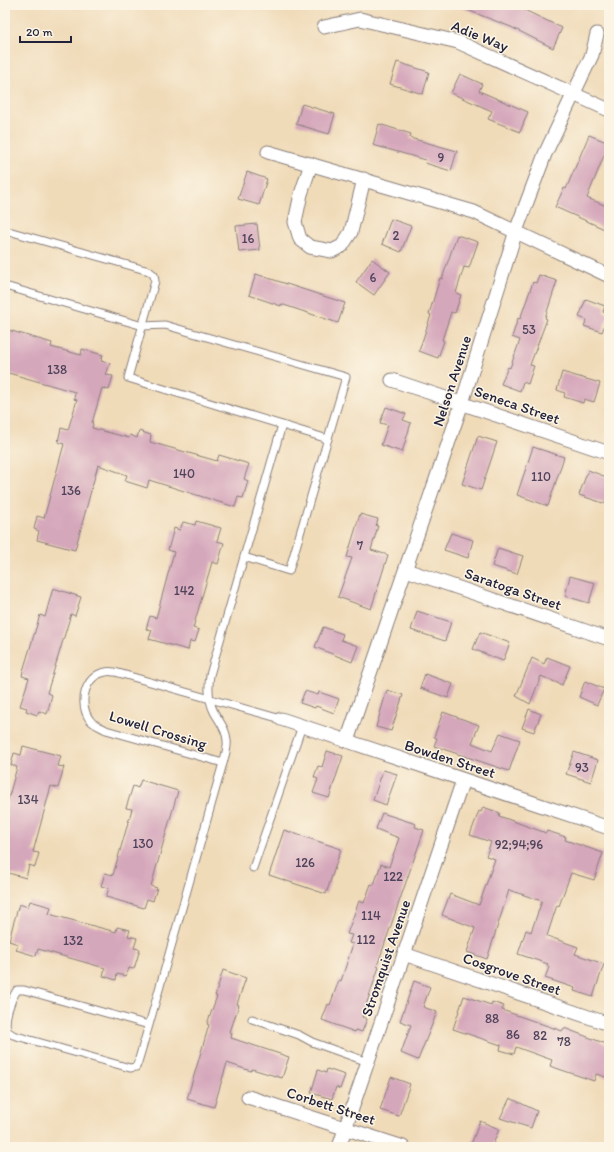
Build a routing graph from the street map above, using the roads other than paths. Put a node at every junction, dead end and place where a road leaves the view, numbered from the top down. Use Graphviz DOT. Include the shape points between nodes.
graph roads {
  1 [pos="324,27"];
  2 [pos="597,34"];
  3 [pos="573,93"];
  4 [pos="609,110"];
  5 [pos="268,152"];
  6 [pos="311,164"];
  7 [pos="364,179"];
  8 [pos="516,231"];
  9 [pos="5,233"];
  10 [pos="609,276"];
  11 [pos="5,286"];
  12 [pos="143,326"];
  13 [pos="392,380"];
  14 [pos="462,403"];
  15 [pos="282,425"];
  16 [pos="328,439"];
  17 [pos="609,453"];
  18 [pos="244,557"];
  19 [pos="406,570"];
  20 [pos="609,639"];
  21 [pos="209,700"];
  22 [pos="281,720"];
  23 [pos="302,726"];
  24 [pos="347,741"];
  25 [pos="223,763"];
  26 [pos="463,780"];
  27 [pos="609,828"];
  28 [pos="253,868"];
  29 [pos="404,954"];
  30 [pos="252,1020"];
  31 [pos="609,1024"];
  32 [pos="149,1025"];
  33 [pos="368,1062"];
  34 [pos="248,1097"];
  35 [pos="346,1128"];
  36 [pos="339,1147"];
  37 [pos="403,1147"];
  1 -- 3 [label="street, Adie Way" via="360,19 458,42"];
  2 -- 3 [label="street, Nelson Avenue" via="592,55"];
  3 -- 4 [label="street, Adie Way"];
  3 -- 8 [label="street, Nelson Avenue" via="545,154"];
  5 -- 6 [label="street"];
  6 -- 7 [label="street"];
  6 -- 7 [label="street" via="295,222 300,239 310,247 332,251 342,246 351,232"];
  7 -- 8 [label="street" via="474,212"];
  8 -- 10 [label="street"];
  8 -- 14 [label="street, Nelson Avenue"];
  9 -- 12 [label="lane" via="12,232 149,271 154,275 155,281"];
  11 -- 12 [label="lane"];
  12 -- 15 [label="lane" via="128,378"];
  12 -- 16 [label="lane" via="165,325 346,377"];
  13 -- 14 [label="street, Seneca Street"];
  14 -- 17 [label="street, Seneca Street"];
  14 -- 19 [label="street, Nelson Avenue"];
  15 -- 16 [label="lane"];
  15 -- 18 [label="lane"];
  16 -- 18 [label="lane" via="289,571"];
  18 -- 21 [label="lane" via="210,675"];
  19 -- 20 [label="street, Saratoga Street"];
  19 -- 24 [label="street, Nelson Avenue"];
  21 -- 22 [label="lane"];
  21 -- 25 [label="lane, Lowell Crossing" via="227,741"];
  21 -- 25 [label="lane, Lowell Crossing" via="125,675 106,672 89,683 84,692 83,703 91,721 106,730"];
  22 -- 23 [label="street, Bowden Street"];
  23 -- 24 [label="street, Bowden Street"];
  23 -- 28 [label="lane"];
  24 -- 26 [label="street, Bowden Street"];
  25 -- 32 [label="lane"];
  26 -- 27 [label="street, Bowden Street"];
  26 -- 29 [label="street, Stromquist Avenue"];
  29 -- 31 [label="street, Cosgrove Street"];
  29 -- 33 [label="street, Stromquist Avenue"];
  30 -- 33 [label="lane"];
  32 -- 32 [label="lane" via="24,990 17,990 13,997 6,1024 7,1031 13,1035 130,1068 136,1067"];
  33 -- 35 [label="street, Stromquist Avenue"];
  34 -- 35 [label="street, Corbett Street"];
  35 -- 36 [label="street, Stromquist Avenue"];
  35 -- 37 [label="street, Corbett Street"];
}
